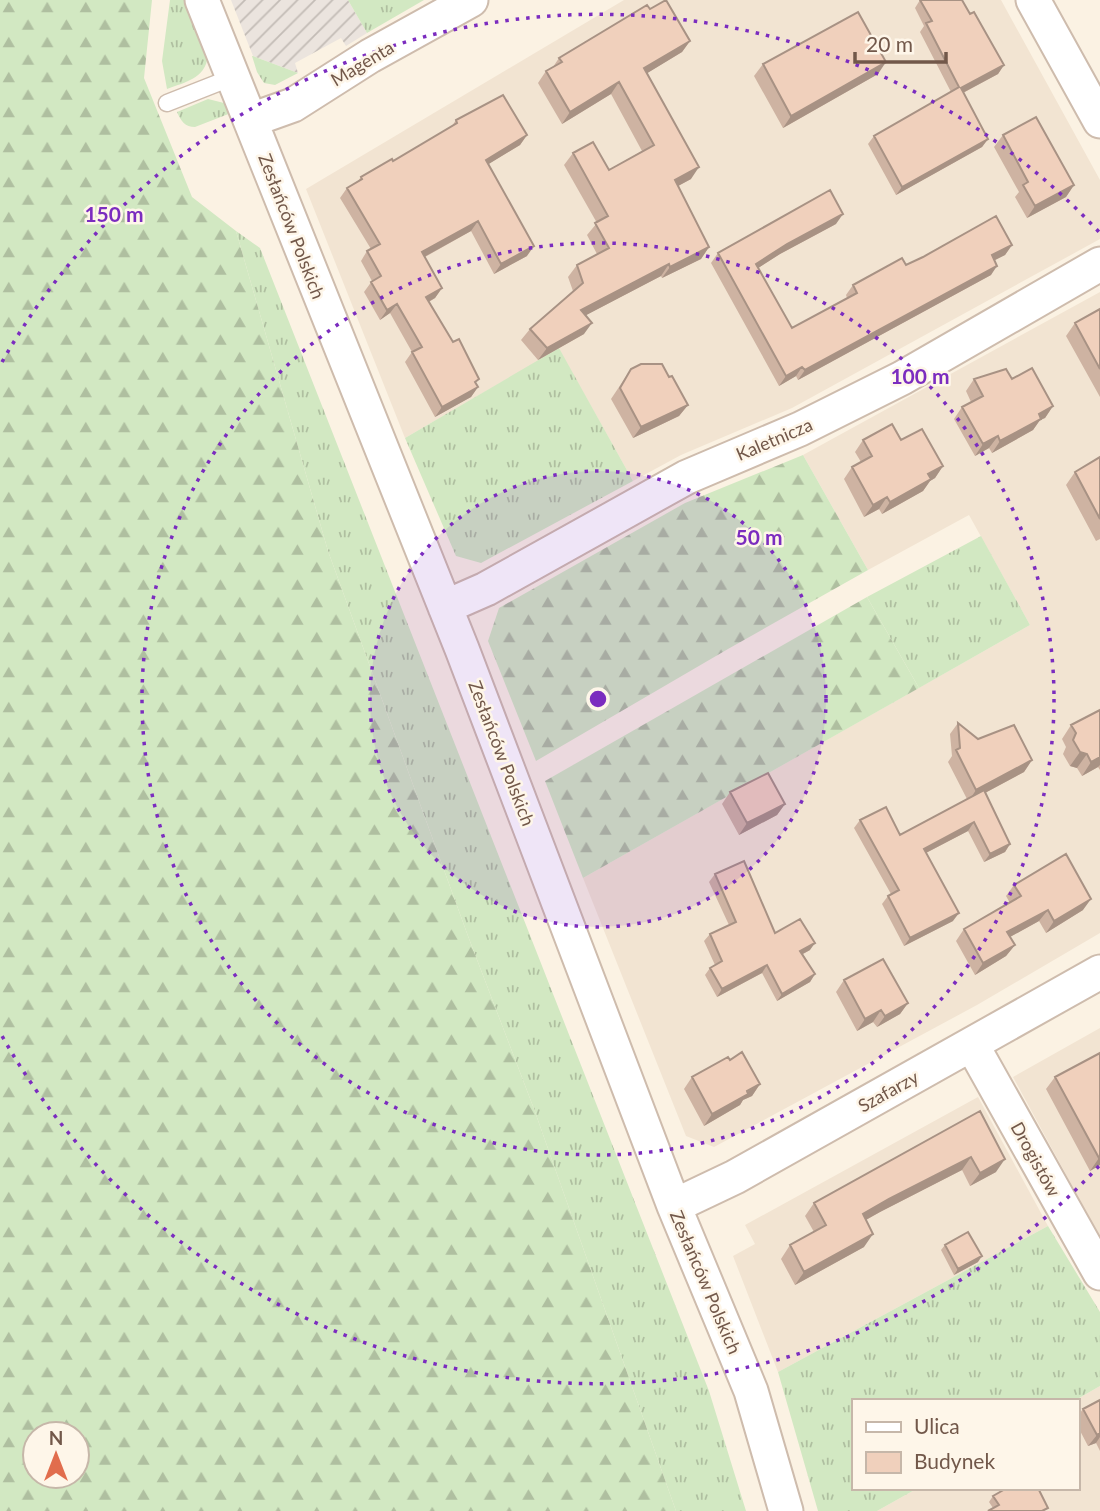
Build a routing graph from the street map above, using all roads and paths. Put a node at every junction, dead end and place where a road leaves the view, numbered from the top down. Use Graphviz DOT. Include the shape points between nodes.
graph roads {
  1 [pos="202,0"];
  2 [pos="471,0"];
  3 [pos="1033,0"];
  4 [pos="233,77"];
  5 [pos="167,103"];
  6 [pos="251,120"];
  7 [pos="1100,121"];
  8 [pos="1100,264"];
  9 [pos="445,607"];
  10 [pos="1100,972"];
  11 [pos="972,1045"];
  12 [pos="674,1206"];
  13 [pos="1100,1273"];
  14 [pos="786,1511"];
  1 -- 4 [label="street, Zesłańców Polskich"];
  2 -- 6 [label="street, Magenta" via="293,105"];
  3 -- 7 [label="street"];
  4 -- 5 [label="lane"];
  4 -- 6 [label="street, Zesłańców Polskich"];
  6 -- 9 [label="street, Zesłańców Polskich"];
  8 -- 9 [label="street, Kaletnicza" via="902,378 800,429 687,477 486,589"];
  9 -- 12 [label="street, Zesłańców Polskich"];
  10 -- 11 [label="street, Szafarzy"];
  11 -- 12 [label="street, Szafarzy"];
  11 -- 13 [label="street, Drogistów"];
  12 -- 14 [label="street, Zesłańców Polskich" via="751,1391"];
}
